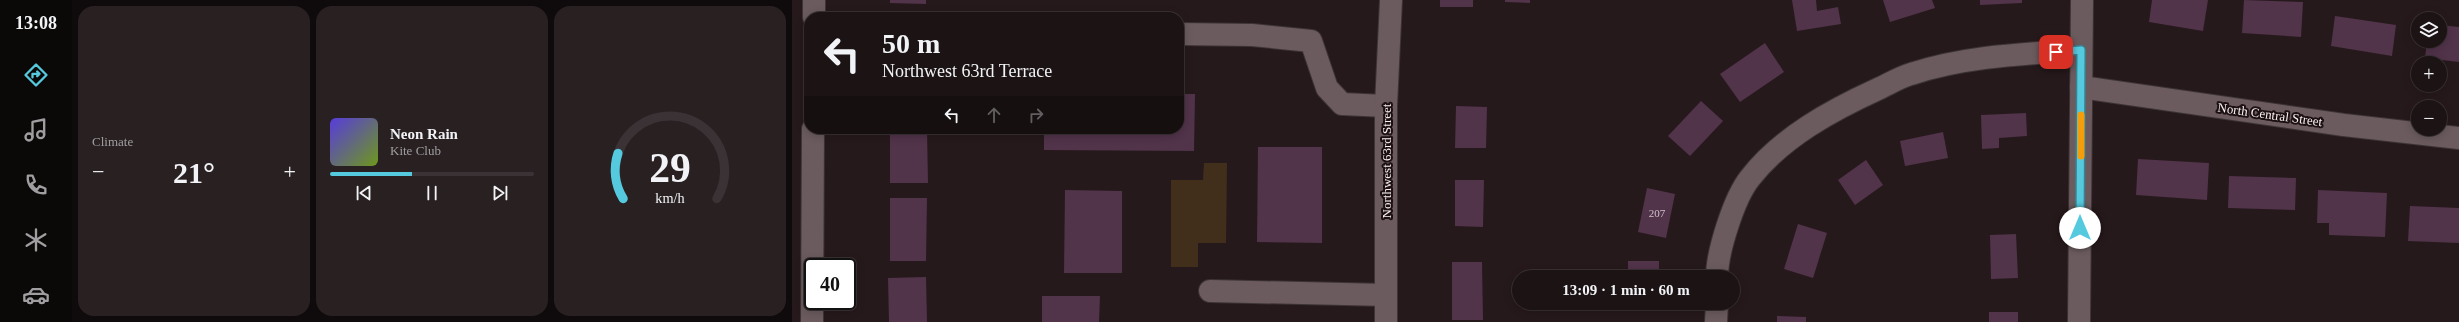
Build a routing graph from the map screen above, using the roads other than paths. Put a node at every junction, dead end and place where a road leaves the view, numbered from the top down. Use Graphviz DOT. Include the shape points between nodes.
graph roads {
  1 [pos="814,0"];
  2 [pos="1391,0"];
  3 [pos="2082,0"];
  4 [pos="814,12"];
  5 [pos="1184,34"];
  6 [pos="2081,50"];
  7 [pos="2081,87"];
  8 [pos="1386,106"];
  9 [pos="813,134"];
  10 [pos="2459,138"];
  11 [pos="1717,270"];
  12 [pos="1210,291"];
  13 [pos="1386,295"];
  14 [pos="1717,310"];
  15 [pos="812,322"];
  16 [pos="1386,322"];
  17 [pos="1716,322"];
  18 [pos="2079,322"];
  1 -- 4 [label="street"];
  2 -- 8 [label="street, Northwest 63rd Street"];
  3 -- 6 [label="street"];
  5 -- 8 [label="street" via="1252,34 1311,41 1327,88 1342,104"];
  6 -- 7 [label="street"];
  6 -- 11 [label="street" via="1992,56 1910,74 1846,104 1817,121 1775,151 1749,179 1727,226"];
  7 -- 10 [label="street, North Central Street" via="2344,125"];
  7 -- 18 [label="street"];
  8 -- 13 [label="street, Northwest 63rd Street"];
  9 -- 15 [label="street"];
  12 -- 13 [label="street"];
  13 -- 16 [label="street, Northwest 63rd Street"];
  14 -- 17 [label="street"];
}
